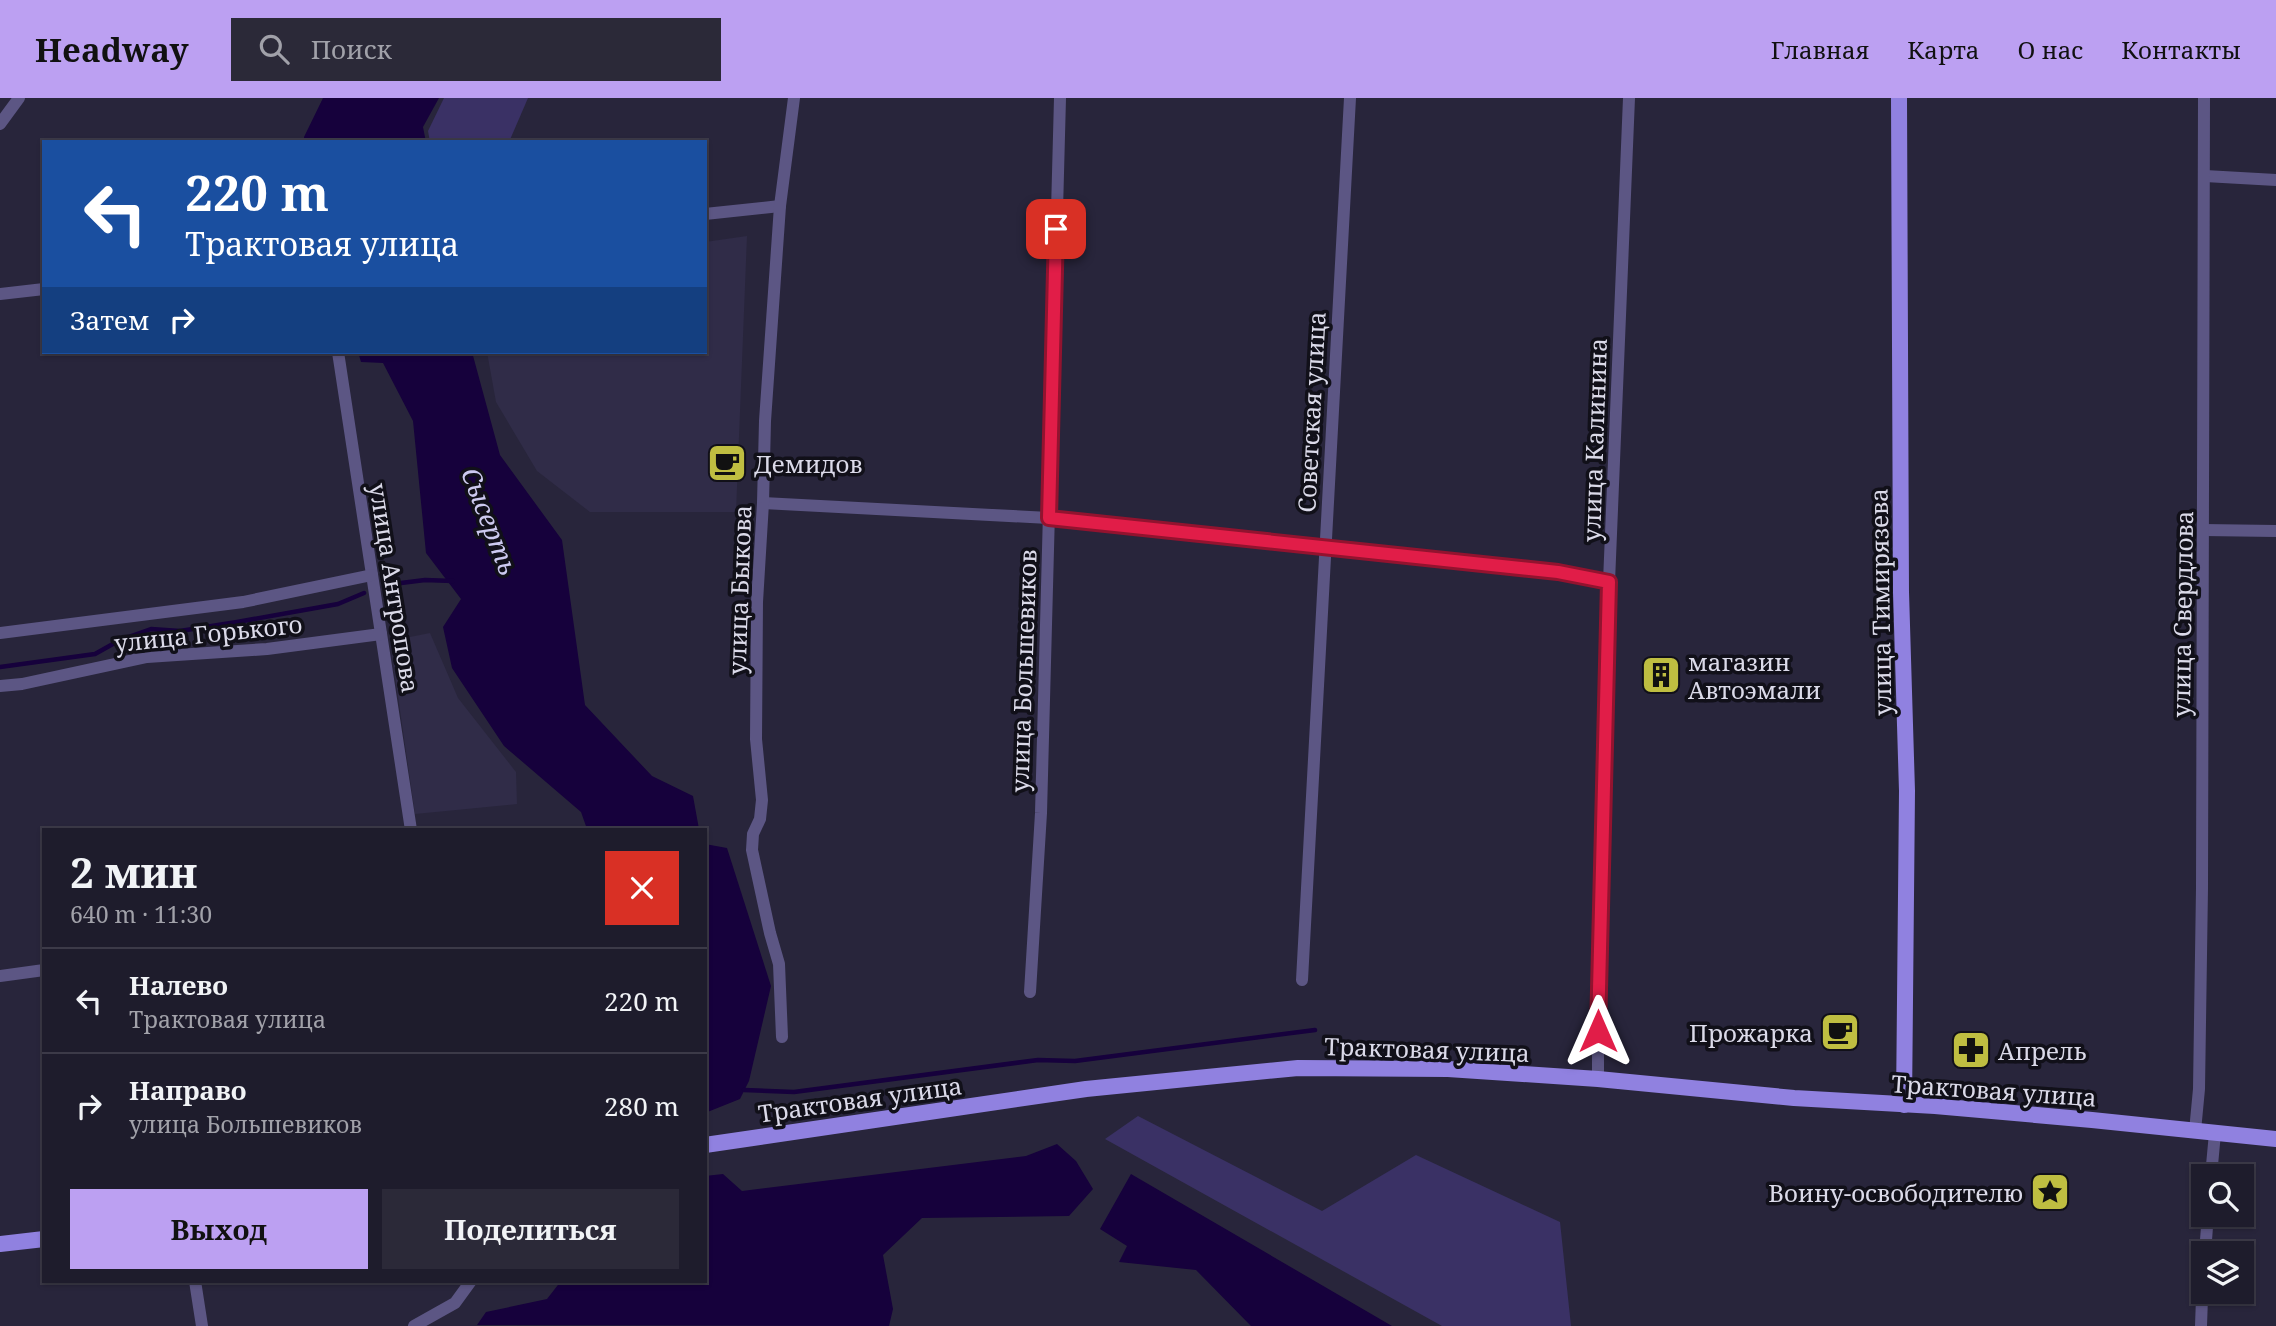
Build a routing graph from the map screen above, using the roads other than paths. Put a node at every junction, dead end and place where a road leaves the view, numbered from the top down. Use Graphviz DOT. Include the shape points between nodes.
graph roads {
  1 [pos="19,98"];
  2 [pos="794,98"];
  3 [pos="1060,98"];
  4 [pos="1350,98"];
  5 [pos="1629,98"];
  6 [pos="1899,98"];
  7 [pos="2204,98"];
  8 [pos="0,124"];
  9 [pos="2204,176"];
  10 [pos="2276,180"];
  11 [pos="780,206"];
  12 [pos="707,214"];
  13 [pos="42,289"];
  14 [pos="0,294"];
  15 [pos="338,354"];
  16 [pos="763,503"];
  17 [pos="1049,518"];
  18 [pos="2203,530"];
  19 [pos="2276,531"];
  20 [pos="1324,546"];
  21 [pos="372,575"];
  22 [pos="1609,582"];
  23 [pos="0,633"];
  24 [pos="381,634"];
  25 [pos="0,687"];
  26 [pos="411,828"];
  27 [pos="42,970"];
  28 [pos="0,976"];
  29 [pos="1302,980"];
  30 [pos="1030,992"];
  31 [pos="782,1037"];
  32 [pos="1598,1079"];
  33 [pos="1904,1105"];
  34 [pos="2195,1131"];
  35 [pos="2215,1133"];
  36 [pos="2276,1139"];
  37 [pos="707,1145"];
  38 [pos="2212,1164"];
  39 [pos="42,1239"];
  40 [pos="0,1244"];
  41 [pos="195,1283"];
  42 [pos="470,1283"];
  43 [pos="2201,1304"];
  44 [pos="202,1326"];
  45 [pos="414,1326"];
  46 [pos="2200,1326"];
  1 -- 8 [label="street"];
  2 -- 11 [label="street, улица Быкова"];
  3 -- 17 [label="street, улица Большевиков"];
  4 -- 20 [label="street, Советская улица"];
  5 -- 22 [label="street, улица Калинина"];
  6 -- 33 [label="main road, улица Тимирязева" via="1901,592 1907,791"];
  7 -- 9 [label="street, улица Свердлова"];
  9 -- 10 [label="street"];
  9 -- 18 [label="street, улица Свердлова"];
  11 -- 12 [label="street"];
  11 -- 16 [label="street, улица Быкова"];
  13 -- 14 [label="street"];
  15 -- 21 [label="street, улица Антропова"];
  16 -- 17 [label="street"];
  16 -- 31 [label="street, улица Быкова" via="756,739 762,800 752,850 779,964"];
  17 -- 20 [label="street"];
  17 -- 30 [label="street, улица Большевиков" via="1041,813"];
  18 -- 19 [label="street"];
  18 -- 34 [label="street, улица Свердлова" via="2202,915"];
  20 -- 22 [label="street" via="1558,572"];
  20 -- 29 [label="street, Советская улица"];
  21 -- 23 [label="street, улица Горького" via="243,602"];
  21 -- 24 [label="street, улица Антропова"];
  22 -- 32 [label="street, улица Калинина"];
  24 -- 25 [label="street, улица Горького" via="267,649 147,657"];
  24 -- 26 [label="street, улица Антропова"];
  27 -- 28 [label="street"];
  32 -- 33 [label="main road, Трактовая улица"];
  32 -- 37 [label="main road, Трактовая улица" via="1448,1069 1298,1068 1086,1089"];
  33 -- 34 [label="main road, Трактовая улица"];
  34 -- 35 [label="main road, Трактовая улица"];
  35 -- 36 [label="main road, Трактовая улица"];
  35 -- 38 [label="street"];
  39 -- 40 [label="main road"];
  41 -- 44 [label="street"];
  42 -- 45 [label="street" via="455,1303"];
  43 -- 46 [label="street"];
}
